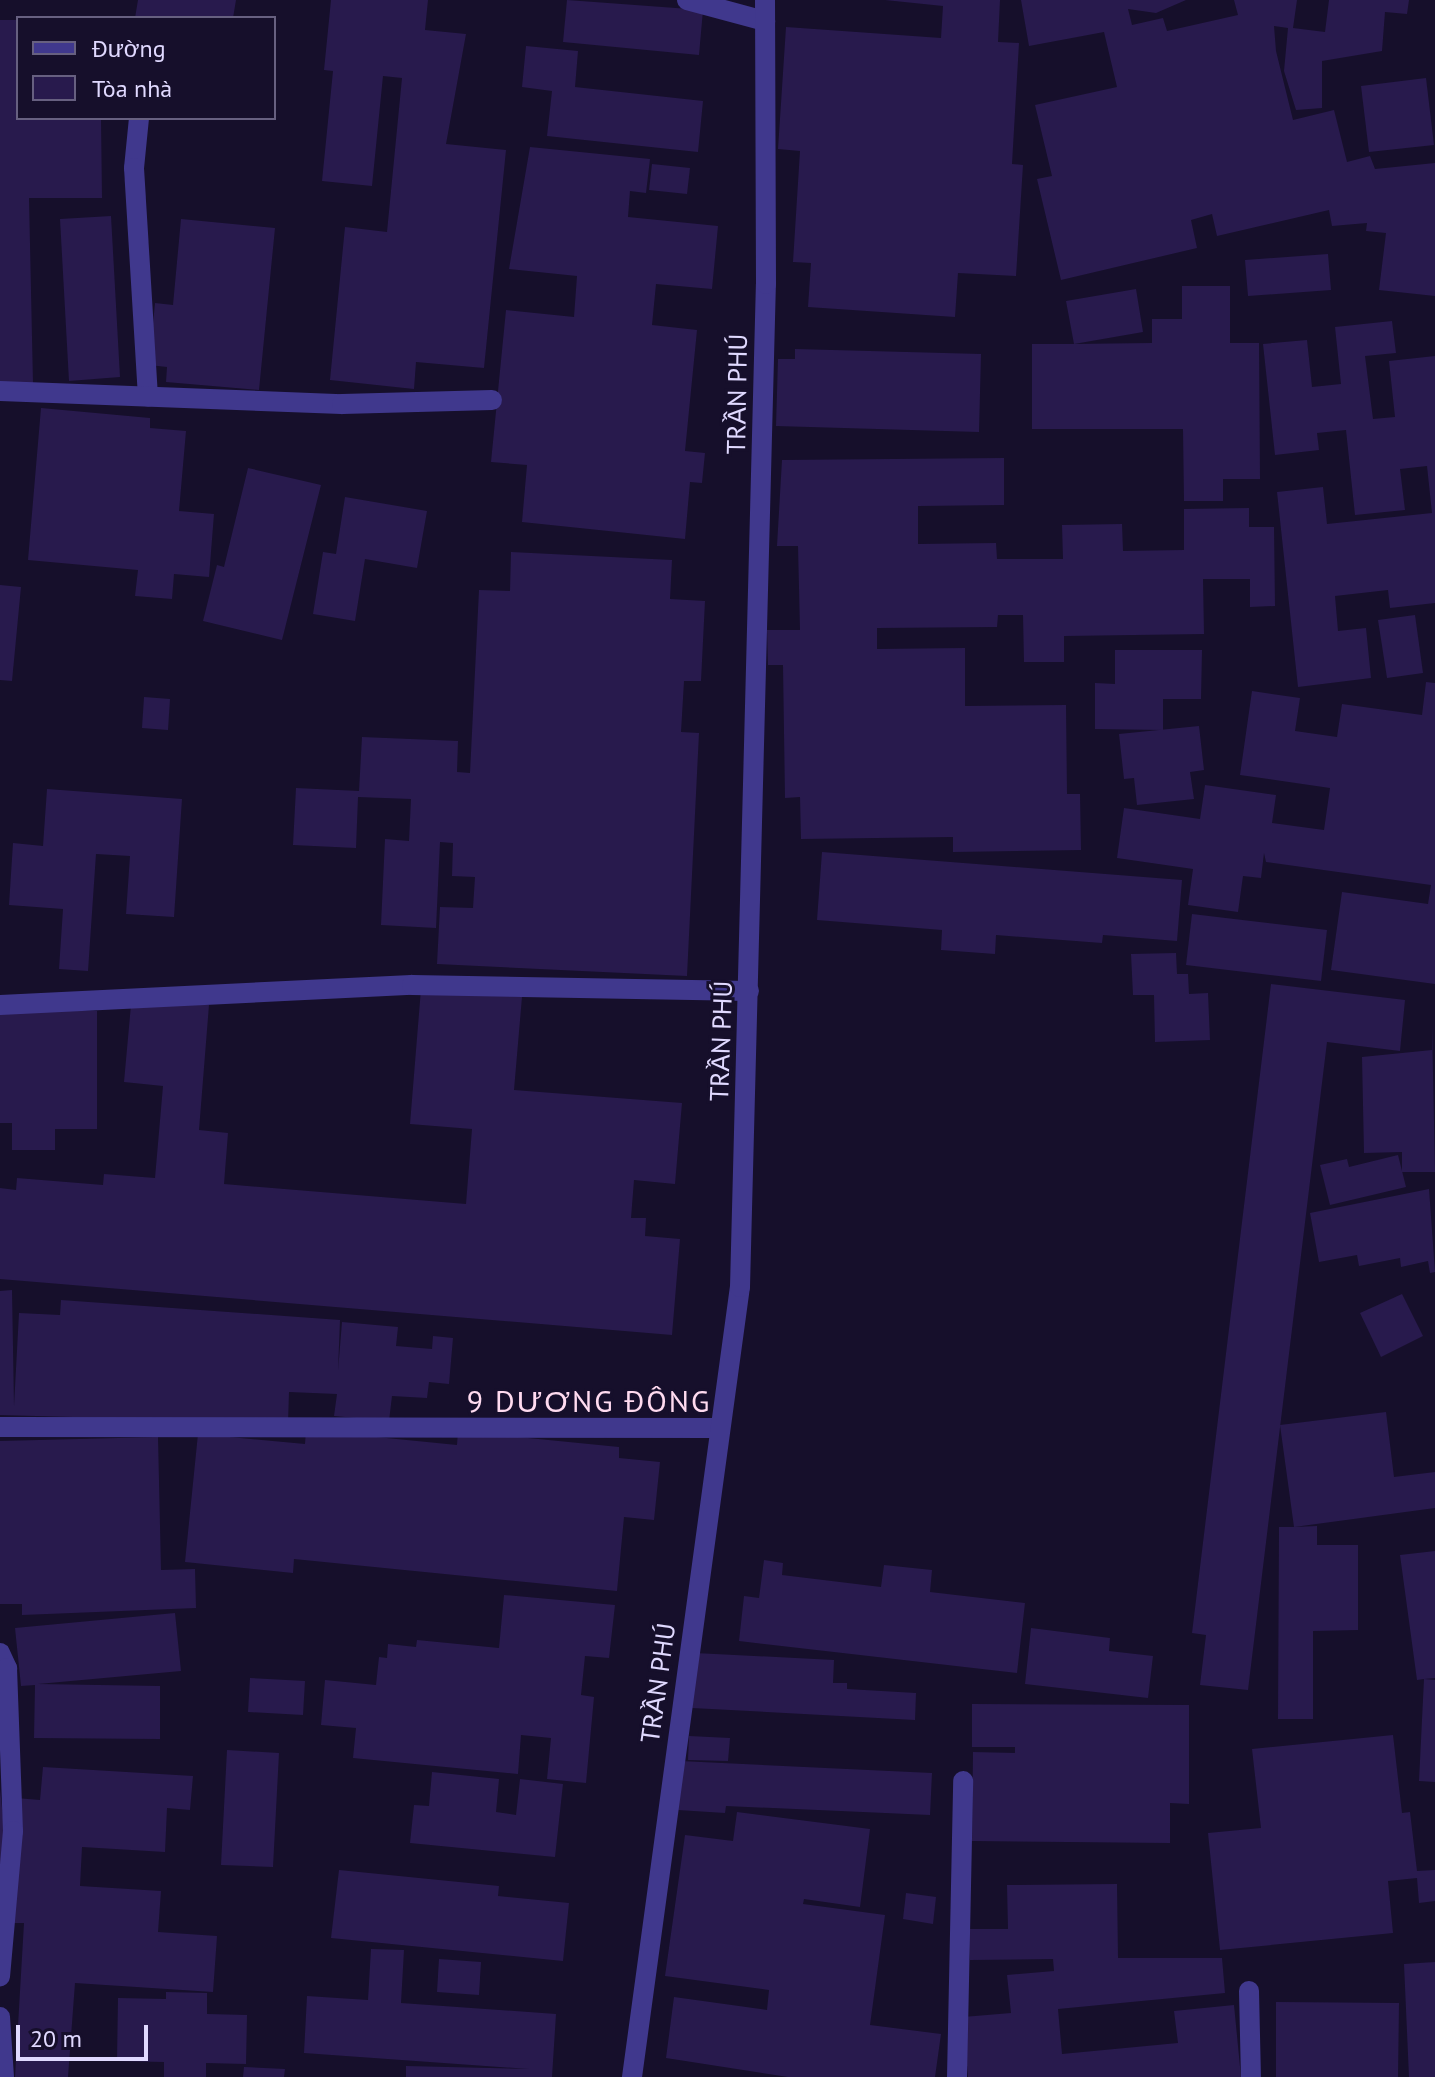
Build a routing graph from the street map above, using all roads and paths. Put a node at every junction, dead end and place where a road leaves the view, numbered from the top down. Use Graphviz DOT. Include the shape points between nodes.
graph roads {
  1 [pos="687,0"];
  2 [pos="765,10"];
  3 [pos="139,120"];
  4 [pos="0,391"];
  5 [pos="148,397"];
  6 [pos="492,400"];
  7 [pos="749,991"];
  8 [pos="0,1005"];
  9 [pos="0,1427"];
  10 [pos="720,1428"];
  11 [pos="0,1653"];
  12 [pos="963,1781"];
  13 [pos="0,1976"];
  14 [pos="1249,1991"];
  15 [pos="0,2017"];
  16 [pos="4,2077"];
  17 [pos="634,2077"];
  18 [pos="957,2077"];
  19 [pos="1251,2077"];
  1 -- 2 [label="street"];
  2 -- 7 [label="street, TRẦN PHÚ" via="766,284"];
  3 -- 5 [label="street" via="134,168"];
  4 -- 5 [label="street"];
  5 -- 6 [label="street" via="342,404"];
  7 -- 8 [label="street" via="412,985"];
  7 -- 10 [label="street, TRẦN PHÚ" via="740,1287"];
  9 -- 10 [label="street"];
  10 -- 17 [label="street, TRẦN PHÚ"];
  11 -- 13 [label="street" via="7,1668 13,1831"];
  12 -- 18 [label="street"];
  14 -- 19 [label="street"];
  15 -- 16 [label="street"];
}
